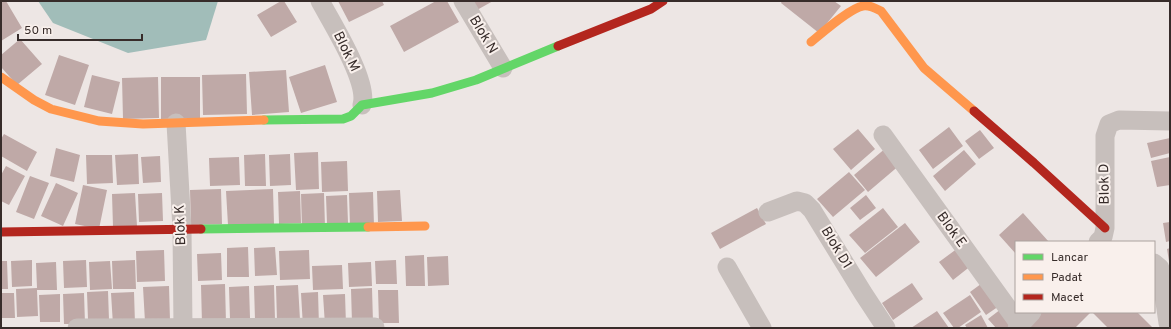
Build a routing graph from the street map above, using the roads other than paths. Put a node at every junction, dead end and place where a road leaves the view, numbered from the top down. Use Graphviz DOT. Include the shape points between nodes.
graph roads {
  1 [pos="320,1"];
  2 [pos="463,1"];
  3 [pos="663,1"];
  4 [pos="811,42"];
  5 [pos="503,68"];
  6 [pos="1,77"];
  7 [pos="362,105"];
  8 [pos="1170,121"];
  9 [pos="176,123"];
  10 [pos="883,135"];
  11 [pos="768,212"];
  12 [pos="425,226"];
  13 [pos="182,230"];
  14 [pos="1,232"];
  15 [pos="1105,237"];
  16 [pos="1155,263"];
  17 [pos="727,267"];
  18 [pos="1015,311"];
  19 [pos="1016,313"];
  20 [pos="1023,322"];
  21 [pos="375,327"];
  22 [pos="1170,327"];
  23 [pos="77,328"];
  24 [pos="183,328"];
  25 [pos="762,328"];
  26 [pos="886,328"];
  1 -- 7 [label="street, Blok M" via="359,79 364,99"];
  2 -- 5 [label="street, Blok N"];
  3 -- 5 [label="street" via="652,10"];
  4 -- 15 [label="street" via="854,8 863,5 881,11 924,68 1034,163"];
  5 -- 7 [label="street" via="476,80 432,93"];
  6 -- 9 [label="street" via="51,109 99,121"];
  7 -- 9 [label="street" via="351,116 343,119"];
  8 -- 15 [label="street, Blok D" via="1119,120 1109,124 1105,136"];
  9 -- 13 [label="street, Blok K"];
  10 -- 18 [label="street, Blok E"];
  11 -- 26 [label="street, Blok D1" via="797,200 806,203"];
  12 -- 13 [label="street"];
  13 -- 14 [label="street"];
  13 -- 24 [label="street, Blok K"];
  16 -- 22 [label="street" via="1160,268"];
  17 -- 25 [label="street"];
  19 -- 20 [label="street, Blok E"];
  21 -- 24 [label="street"];
  23 -- 24 [label="street"];
}
